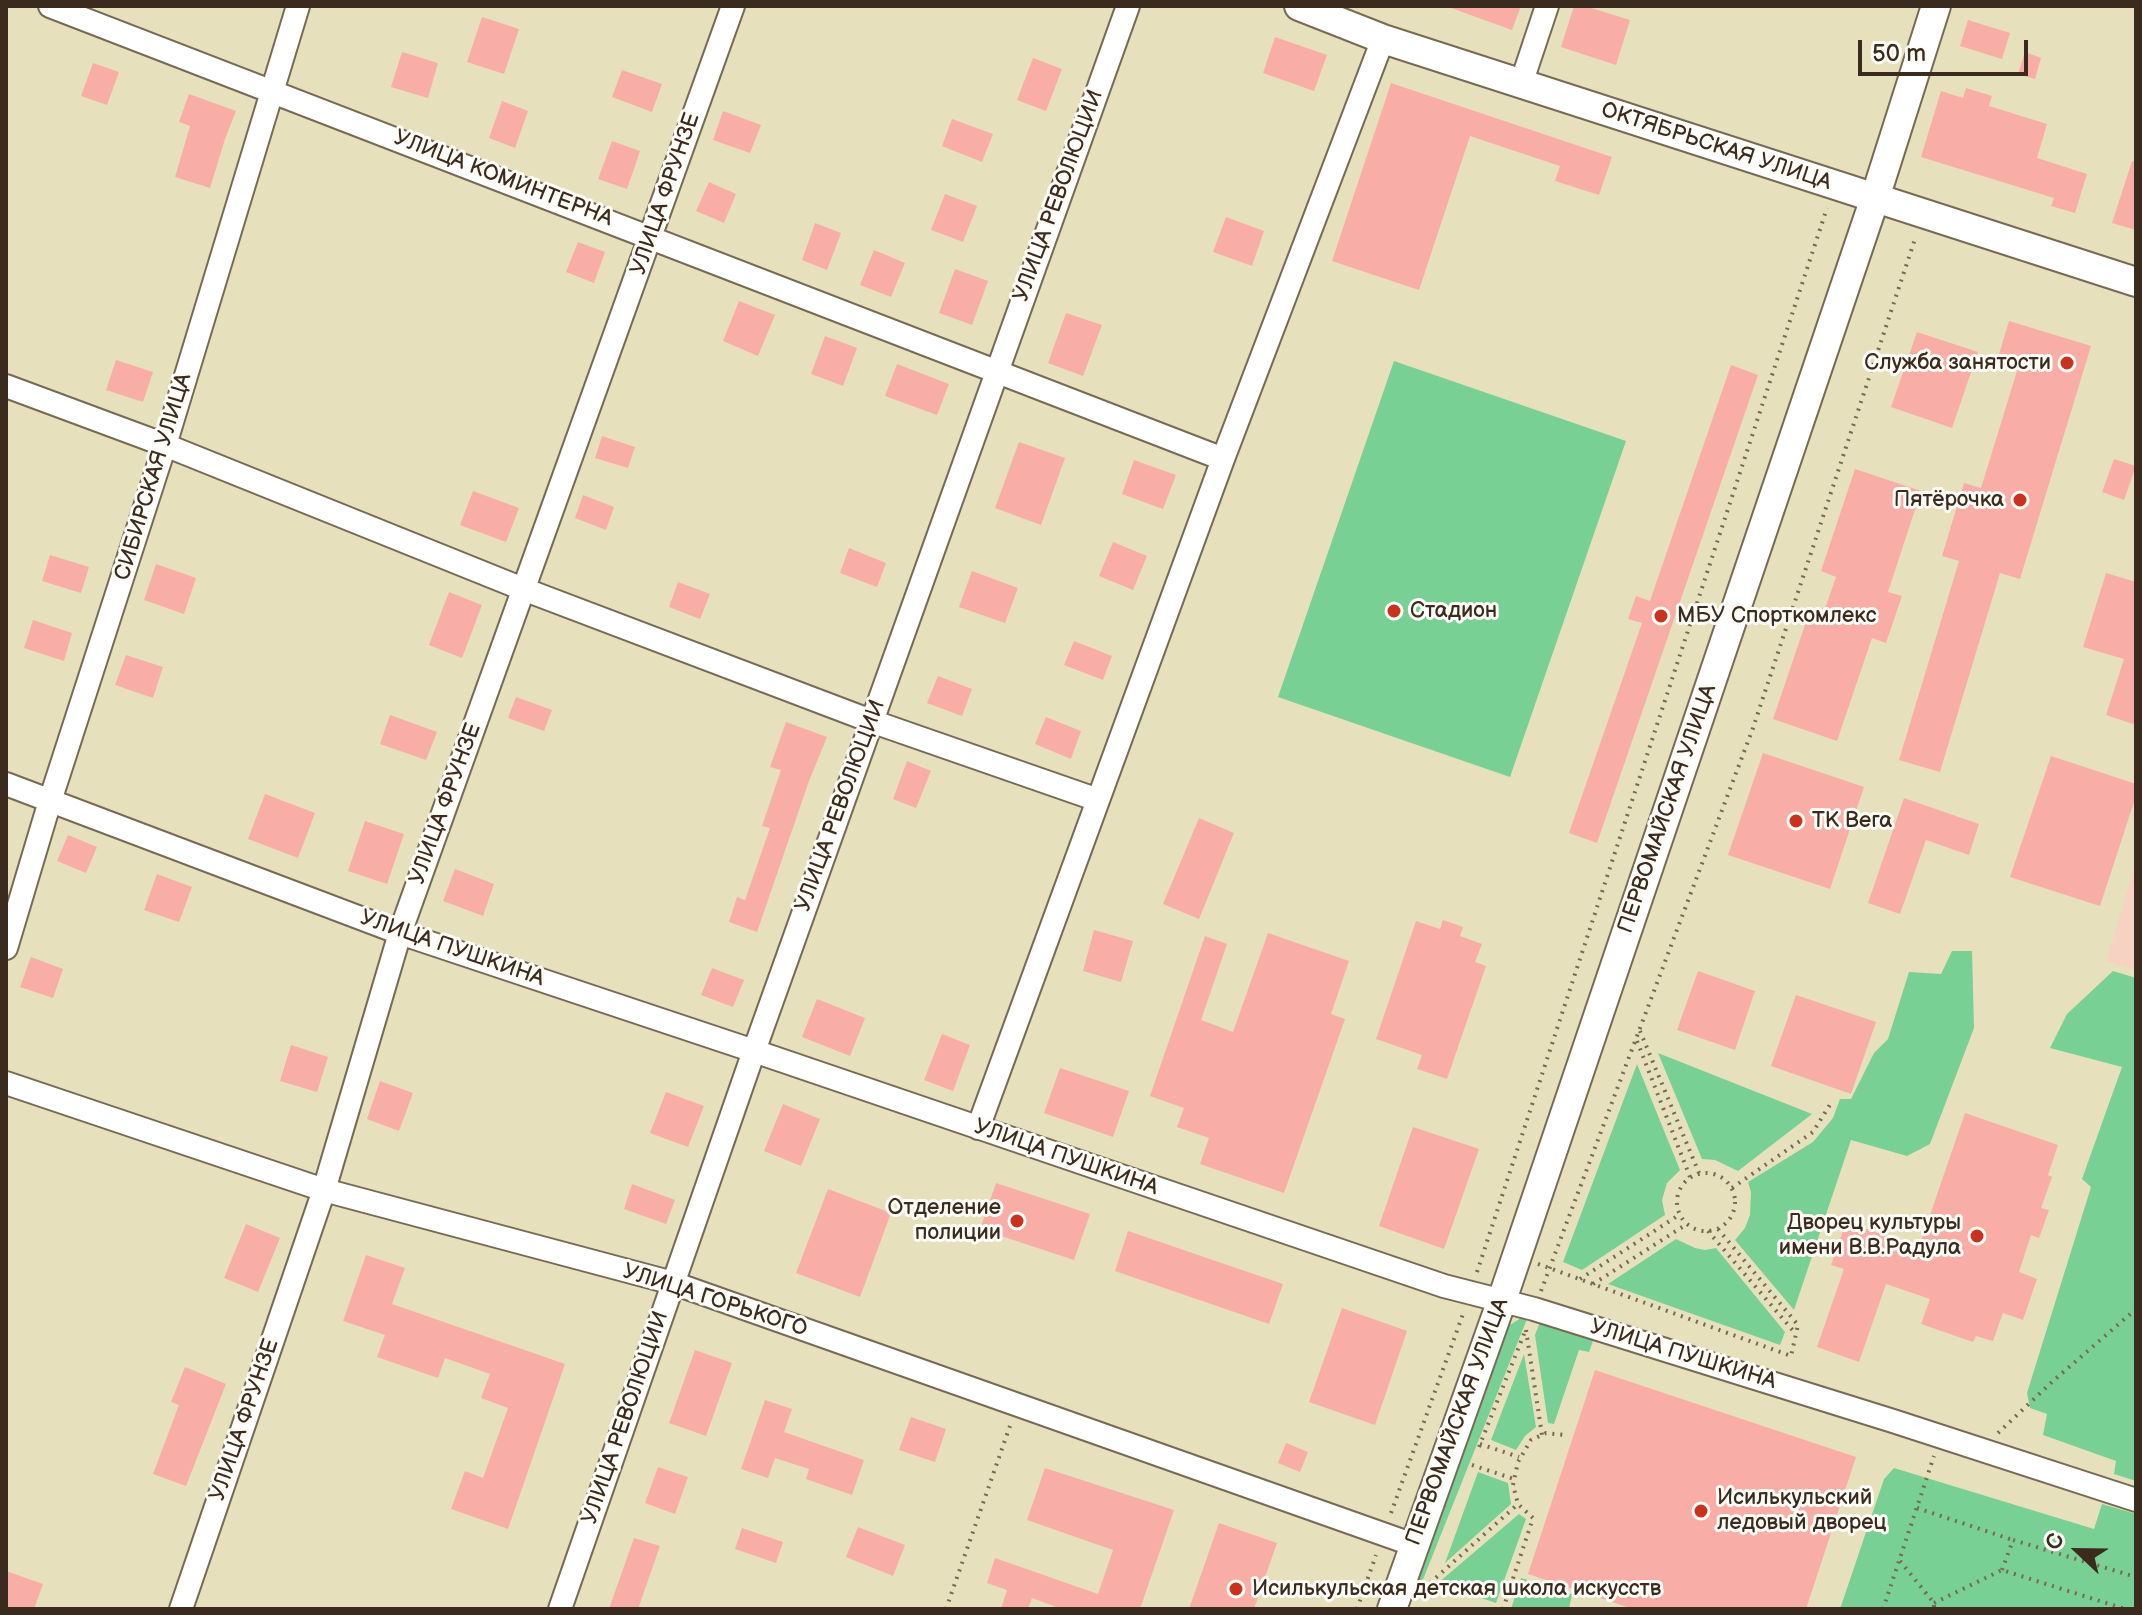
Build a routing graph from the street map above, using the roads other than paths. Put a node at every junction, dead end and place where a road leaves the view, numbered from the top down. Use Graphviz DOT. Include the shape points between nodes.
graph roads {
  1 [pos="50,6"];
  2 [pos="298,6"];
  3 [pos="733,6"];
  4 [pos="1128,6"];
  5 [pos="1547,6"];
  6 [pos="1936,6"];
  7 [pos="1303,7"];
  8 [pos="1383,39"];
  9 [pos="1521,84"];
  10 [pos="271,89"];
  11 [pos="1875,198"];
  12 [pos="651,237"];
  13 [pos="2136,282"];
  14 [pos="997,370"];
  15 [pos="6,386"];
  16 [pos="165,445"];
  17 [pos="1223,459"];
  18 [pos="523,589"];
  19 [pos="871,721"];
  20 [pos="6,784"];
  21 [pos="1098,800"];
  22 [pos="50,801"];
  23 [pos="400,933"];
  24 [pos="6,948"];
  25 [pos="754,1051"];
  26 [pos="6,1083"];
  27 [pos="978,1128"];
  28 [pos="324,1190"];
  29 [pos="673,1283"];
  30 [pos="1502,1300"];
  31 [pos="2136,1500"];
  32 [pos="1414,1545"];
  33 [pos="181,1609"];
  34 [pos="560,1609"];
  35 [pos="1392,1609"];
  1 -- 10 [label="street, УЛИЦА КОМИНТЕРНА"];
  2 -- 10 [label="street, СИБИРСКАЯ УЛИЦА"];
  3 -- 12 [label="street, УЛИЦА ФРУНЗЕ"];
  4 -- 14 [label="street, УЛИЦА РЕВОЛЮЦИИ"];
  5 -- 9 [label="street"];
  6 -- 11 [label="street, ПЕРВОМАЙСКАЯ УЛИЦА"];
  7 -- 8 [label="street, ОКТЯБРЬСКАЯ УЛИЦА"];
  8 -- 9 [label="street, ОКТЯБРЬСКАЯ УЛИЦА"];
  8 -- 17 [label="street"];
  9 -- 11 [label="street, ОКТЯБРЬСКАЯ УЛИЦА"];
  10 -- 12 [label="street, УЛИЦА КОМИНТЕРНА"];
  10 -- 16 [label="street, СИБИРСКАЯ УЛИЦА"];
  11 -- 13 [label="street, ОКТЯБРЬСКАЯ УЛИЦА"];
  11 -- 30 [label="street, ПЕРВОМАЙСКАЯ УЛИЦА"];
  12 -- 14 [label="street, УЛИЦА КОМИНТЕРНА"];
  12 -- 18 [label="street, УЛИЦА ФРУНЗЕ"];
  14 -- 17 [label="street, УЛИЦА КОМИНТЕРНА"];
  14 -- 19 [label="street, УЛИЦА РЕВОЛЮЦИИ"];
  15 -- 16 [label="street"];
  16 -- 18 [label="street"];
  16 -- 22 [label="street, СИБИРСКАЯ УЛИЦА"];
  17 -- 21 [label="street"];
  18 -- 19 [label="street"];
  18 -- 23 [label="street, УЛИЦА ФРУНЗЕ"];
  19 -- 21 [label="street"];
  19 -- 25 [label="street, УЛИЦА РЕВОЛЮЦИИ"];
  20 -- 22 [label="street, УЛИЦА ПУШКИНА"];
  21 -- 27 [label="street"];
  22 -- 23 [label="street, УЛИЦА ПУШКИНА"];
  22 -- 24 [label="street, СИБИРСКАЯ УЛИЦА"];
  23 -- 25 [label="street, УЛИЦА ПУШКИНА"];
  23 -- 28 [label="street, УЛИЦА ФРУНЗЕ"];
  25 -- 27 [label="street, УЛИЦА ПУШКИНА"];
  25 -- 29 [label="street, УЛИЦА РЕВОЛЮЦИИ"];
  26 -- 28 [label="street, УЛИЦА ГОРЬКОГО"];
  27 -- 30 [label="street, УЛИЦА ПУШКИНА" via="1414,1276"];
  28 -- 29 [label="street, УЛИЦА ГОРЬКОГО"];
  28 -- 33 [label="street, УЛИЦА ФРУНЗЕ"];
  29 -- 32 [label="street, УЛИЦА ГОРЬКОГО"];
  29 -- 34 [label="street, УЛИЦА РЕВОЛЮЦИИ"];
  30 -- 31 [label="street, УЛИЦА ПУШКИНА" via="1530,1320 1940,1436"];
  30 -- 32 [label="street, ПЕРВОМАЙСКАЯ УЛИЦА"];
  32 -- 35 [label="street, ПЕРВОМАЙСКАЯ УЛИЦА"];
}
